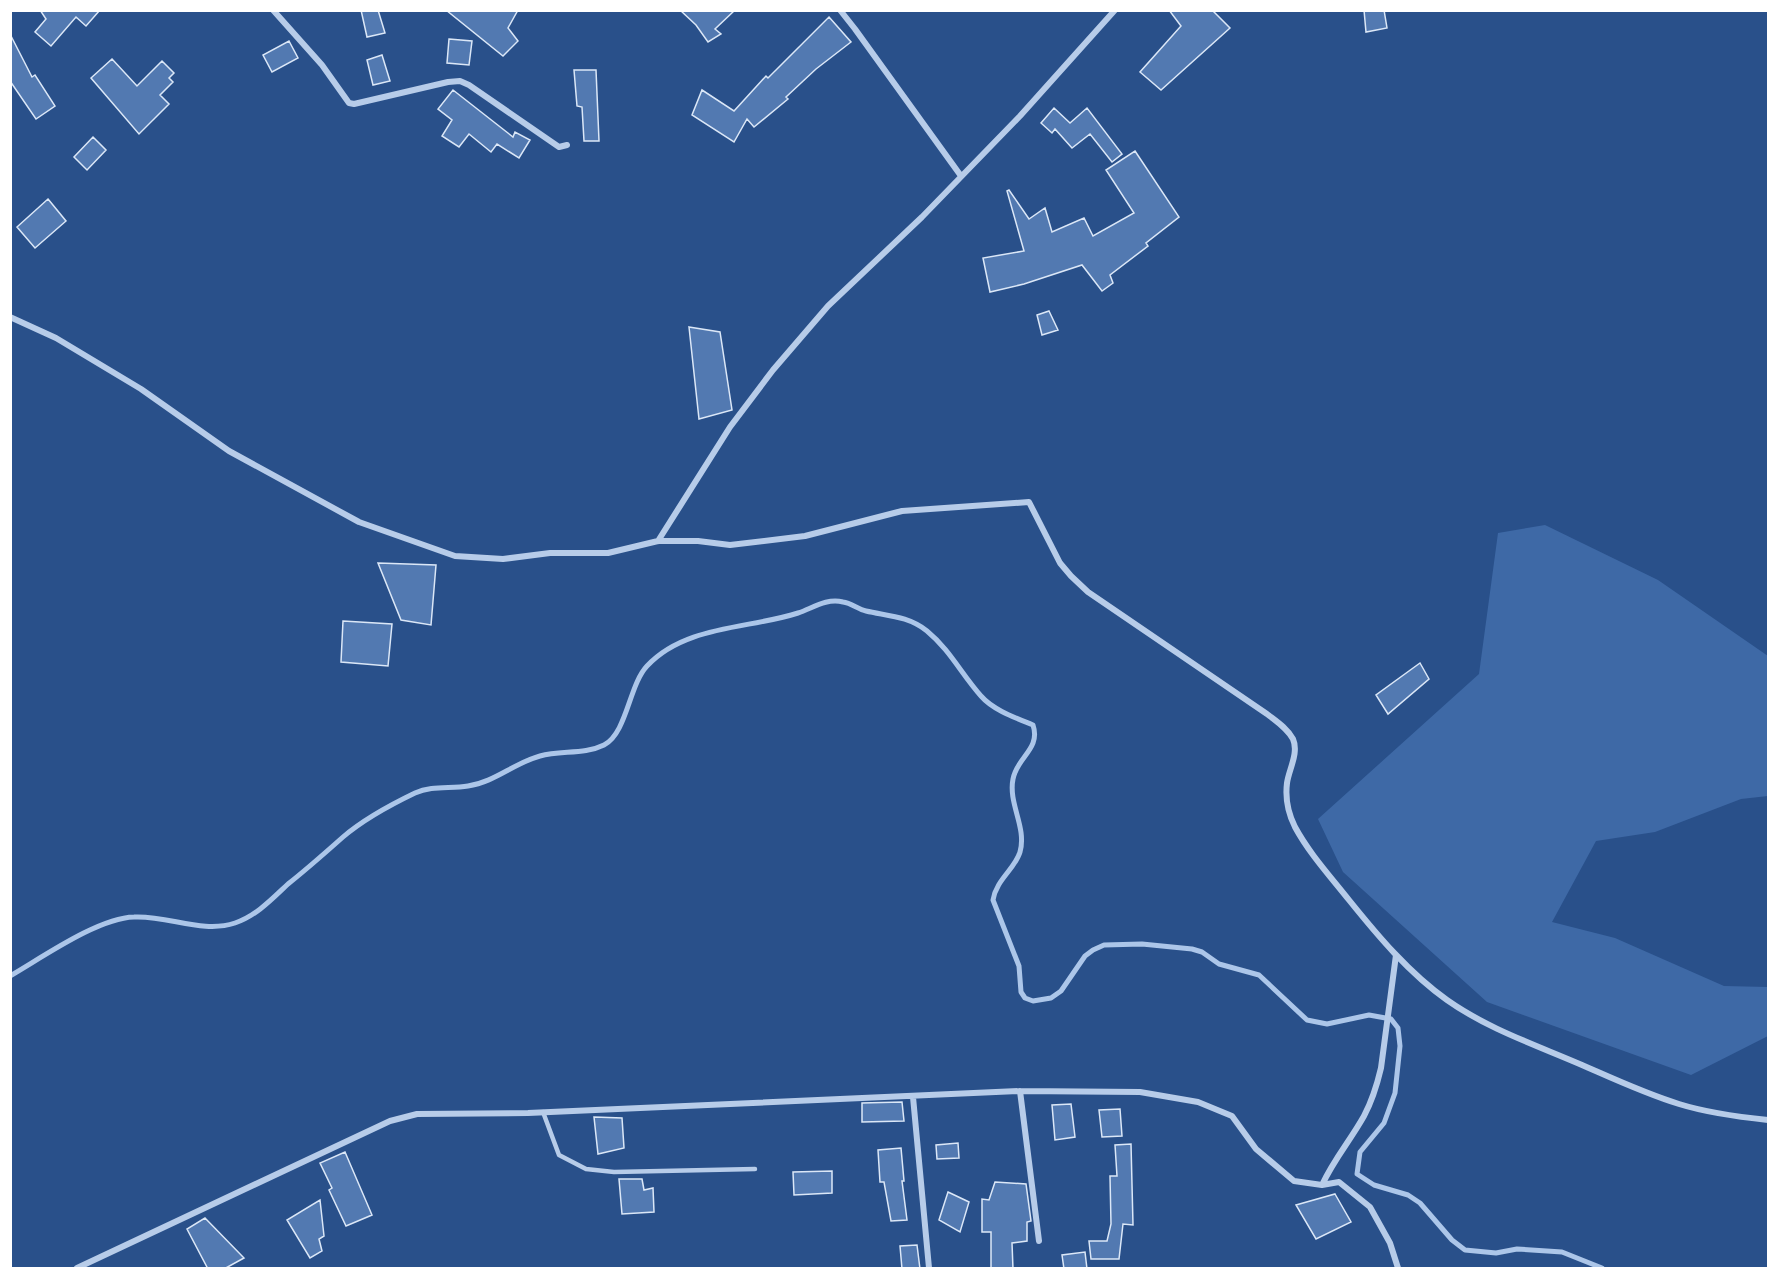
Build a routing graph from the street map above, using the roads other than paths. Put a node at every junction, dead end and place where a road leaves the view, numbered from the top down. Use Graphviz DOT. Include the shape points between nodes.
graph roads {
  1 [pos="273,10"];
  2 [pos="840,10"];
  3 [pos="1115,10"];
  4 [pos="567,145"];
  5 [pos="961,176"];
  6 [pos="10,317"];
  7 [pos="658,541"];
  8 [pos="1396,955"];
  9 [pos="1020,1091"];
  10 [pos="913,1097"];
  11 [pos="543,1112"];
  12 [pos="1768,1120"];
  13 [pos="756,1170"];
  14 [pos="1322,1185"];
  15 [pos="1039,1241"];
  16 [pos="77,1269"];
  17 [pos="929,1269"];
  18 [pos="1398,1269"];
  1 -- 4 [label="street" via="349,103 460,81 559,147"];
  2 -- 5 [label="street"];
  3 -- 5 [label="street"];
  5 -- 7 [label="street" via="828,306 773,370 730,427"];
  6 -- 7 [label="street" via="56,338 141,389 229,451 359,522 444,552 503,560 550,553 608,553"];
  7 -- 8 [label="street" via="730,544 806,536 902,511 1029,502 1060,563 1088,592 1288,731 1295,745 1286,800 1295,827 1330,877"];
  8 -- 12 [label="street" via="1448,1001 1514,1037 1681,1104"];
  8 -- 14 [label="street" via="1381,1068 1364,1116 1332,1162"];
  9 -- 10 [label="street"];
  9 -- 14 [label="street" via="1140,1092 1198,1102 1232,1116 1256,1149 1294,1181"];
  9 -- 15 [label="street"];
  10 -- 11 [label="street"];
  10 -- 17 [label="street"];
  11 -- 13 [label="lane" via="559,1155 586,1169"];
  11 -- 16 [label="street" via="417,1114 390,1121"];
  14 -- 18 [label="street" via="1339,1182 1370,1207"];
}
